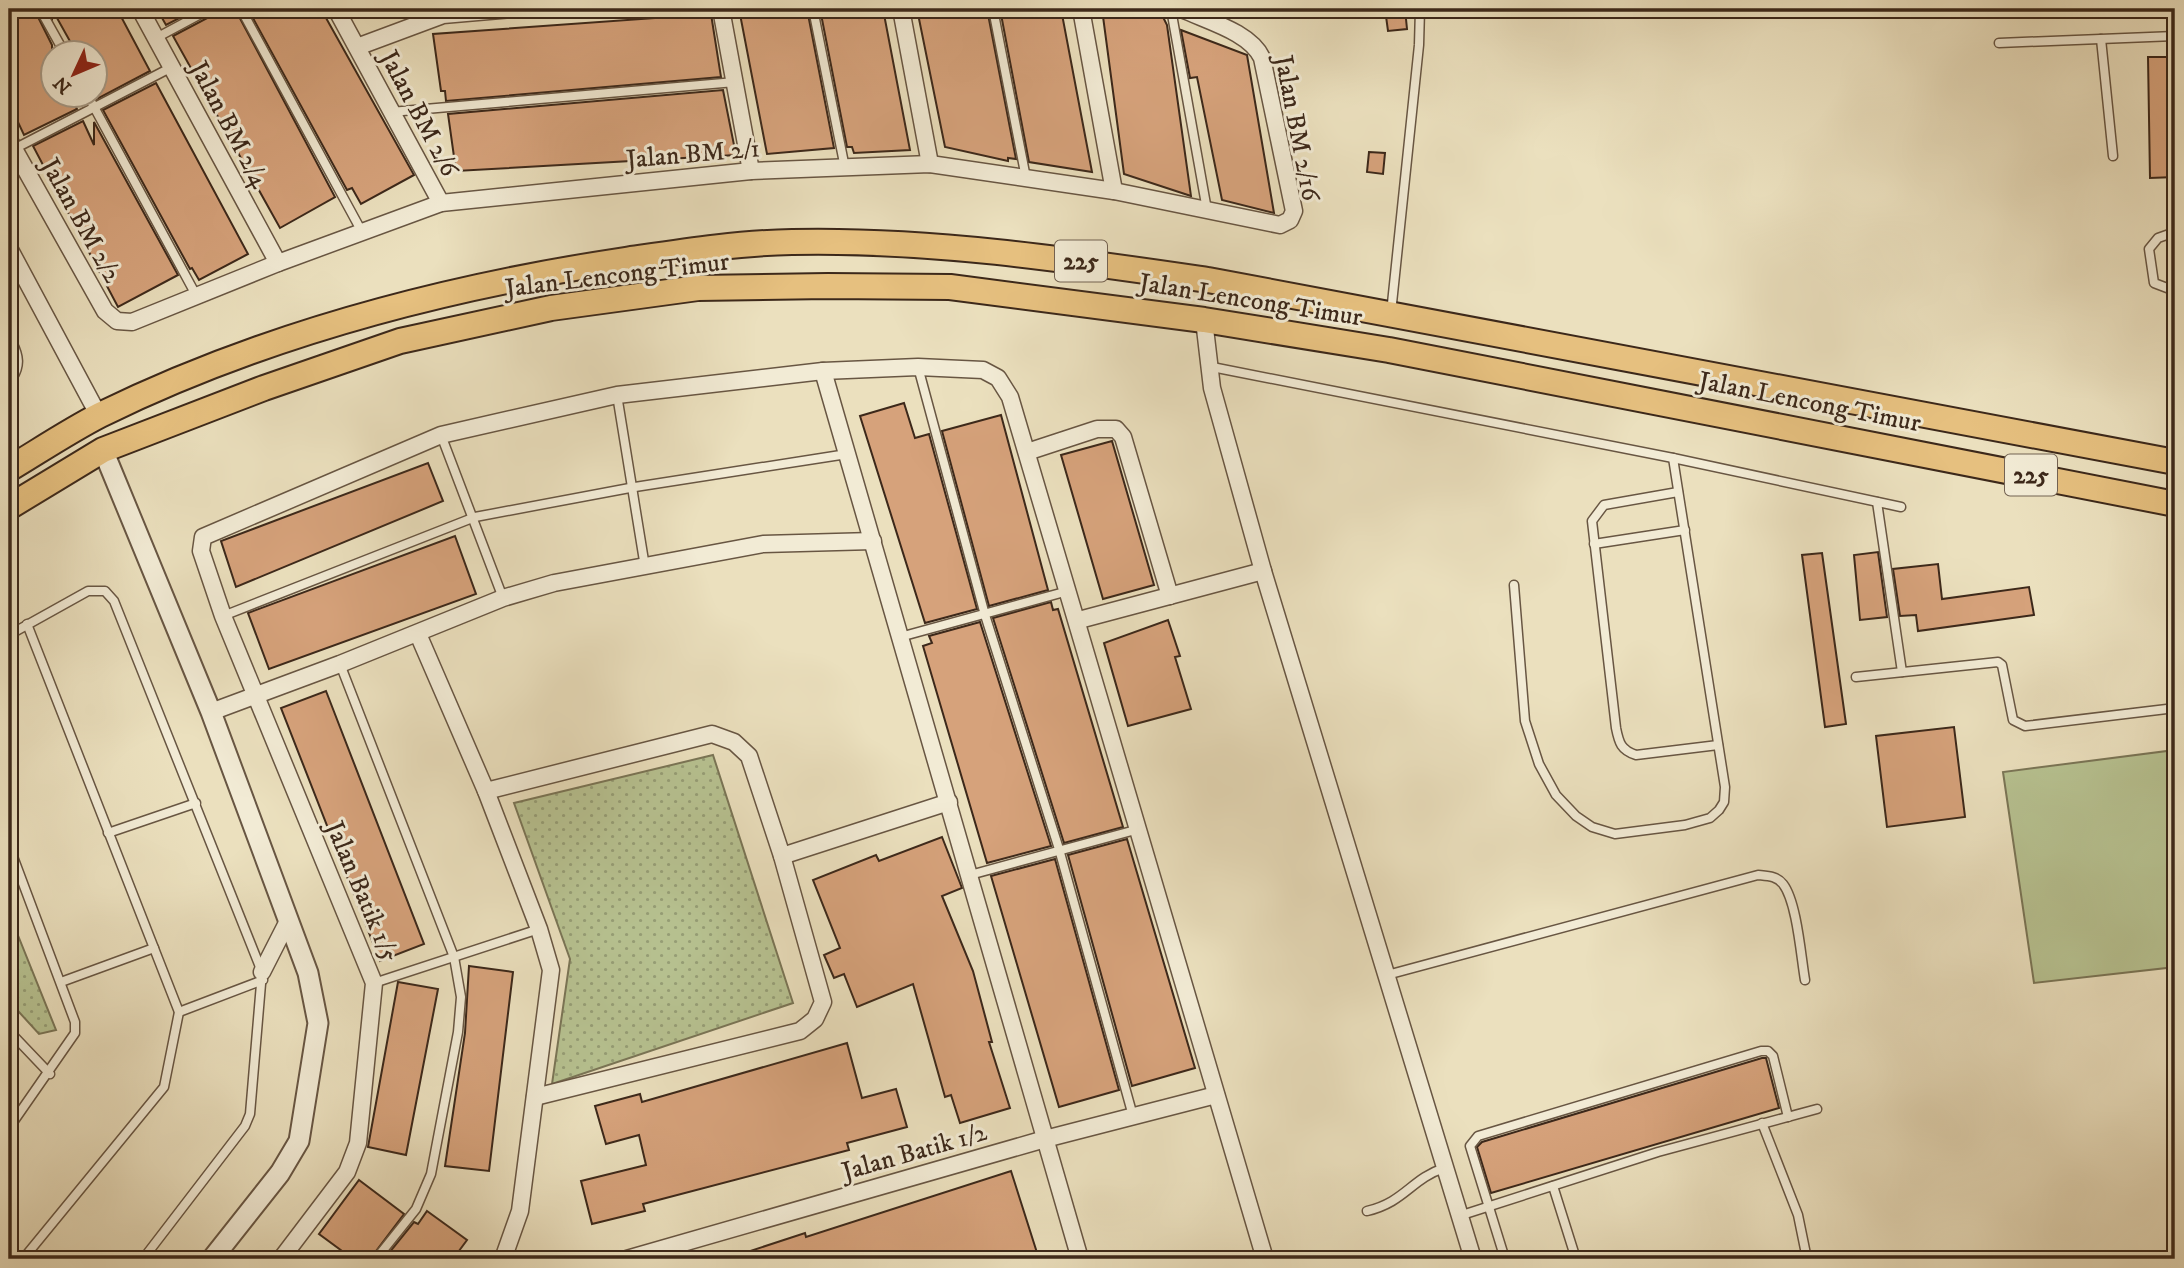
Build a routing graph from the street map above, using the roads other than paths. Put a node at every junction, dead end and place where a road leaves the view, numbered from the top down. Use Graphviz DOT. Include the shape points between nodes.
graph roads {
  1 [pos="40,9"];
  2 [pos="140,9"];
  3 [pos="210,9"];
  4 [pos="241,9"];
  5 [pos="336,9"];
  6 [pos="513,9"];
  7 [pos="721,9"];
  8 [pos="813,9"];
  9 [pos="901,9"];
  10 [pos="993,9"];
  11 [pos="1081,9"];
  12 [pos="1171,9"];
  13 [pos="1182,9"];
  14 [pos="1420,9"];
  15 [pos="441,12"];
  16 [pos="2175,36"];
  17 [pos="56,38"];
  18 [pos="156,38"];
  19 [pos="2101,39"];
  20 [pos="1999,43"];
  21 [pos="357,47"];
  22 [pos="172,67"];
  23 [pos="736,82"];
  24 [pos="108,100"];
  25 [pos="92,108"];
  26 [pos="95,108"];
  27 [pos="391,112"];
  28 [pos="11,145"];
  29 [pos="2113,156"];
  30 [pos="930,164"];
  31 [pos="845,168"];
  32 [pos="751,171"];
  33 [pos="1026,178"];
  34 [pos="1114,191"];
  35 [pos="441,203"];
  36 [pos="1207,210"];
  37 [pos="1290,220"];
  38 [pos="362,232"];
  39 [pos="2175,232"];
  40 [pos="9,248"];
  41 [pos="278,263"];
  42 [pos="2175,291"];
  43 [pos="196,295"];
  44 [pos="1391,316"];
  45 [pos="1204,320"];
  46 [pos="117,321"];
  47 [pos="12,351"];
  48 [pos="1207,366"];
  49 [pos="918,367"];
  50 [pos="823,371"];
  51 [pos="9,376"];
  52 [pos="617,395"];
  53 [pos="99,416"];
  54 [pos="442,435"];
  55 [pos="103,450"];
  56 [pos="1027,452"];
  57 [pos="847,454"];
  58 [pos="1673,458"];
  59 [pos="2175,462"];
  60 [pos="9,469"];
  61 [pos="635,487"];
  62 [pos="1678,492"];
  63 [pos="1877,502"];
  64 [pos="2175,504"];
  65 [pos="9,507"];
  66 [pos="1901,508"];
  67 [pos="475,517"];
  68 [pos="1685,530"];
  69 [pos="873,541"];
  70 [pos="1594,544"];
  71 [pos="645,567"];
  72 [pos="1263,571"];
  73 [pos="1514,585"];
  74 [pos="1068,590"];
  75 [pos="1170,596"];
  76 [pos="503,598"];
  77 [pos="985,615"];
  78 [pos="223,616"];
  79 [pos="1079,621"];
  80 [pos="27,624"];
  81 [pos="418,634"];
  82 [pos="9,635"];
  83 [pos="900,637"];
  84 [pos="340,664"];
  85 [pos="1902,672"];
  86 [pos="1856,677"];
  87 [pos="254,695"];
  88 [pos="2175,708"];
  89 [pos="211,712"];
  90 [pos="1718,745"];
  91 [pos="486,791"];
  92 [pos="949,802"];
  93 [pos="195,803"];
  94 [pos="1139,828"];
  95 [pos="108,833"];
  96 [pos="9,846"];
  97 [pos="1059,849"];
  98 [pos="782,856"];
  99 [pos="970,875"];
  100 [pos="288,921"];
  101 [pos="539,929"];
  102 [pos="154,948"];
  103 [pos="454,957"];
  104 [pos="1387,975"];
  105 [pos="263,976"];
  106 [pos="1805,980"];
  107 [pos="61,982"];
  108 [pos="374,983"];
  109 [pos="179,1012"];
  110 [pos="9,1031"];
  111 [pos="50,1074"];
  112 [pos="1216,1095"];
  113 [pos="535,1097"];
  114 [pos="1817,1109"];
  115 [pos="1133,1116"];
  116 [pos="1788,1117"];
  117 [pos="1762,1123"];
  118 [pos="9,1128"];
  119 [pos="1045,1139"];
  120 [pos="1444,1168"];
  121 [pos="1553,1186"];
  122 [pos="1489,1206"];
  123 [pos="1367,1211"];
  124 [pos="1460,1216"];
  125 [pos="287,1257"];
  126 [pos="23,1259"];
  127 [pos="142,1259"];
  128 [pos="212,1259"];
  129 [pos="376,1259"];
  130 [pos="503,1259"];
  131 [pos="627,1259"];
  132 [pos="1080,1259"];
  133 [pos="1265,1259"];
  134 [pos="1473,1259"];
  135 [pos="1505,1259"];
  136 [pos="1576,1259"];
  137 [pos="1807,1259"];
  1 -- 17 [label="lane"];
  2 -- 18 [label="street, Jalan BM 2/4"];
  3 -- 18 [label="lane"];
  4 -- 38 [label="lane"];
  5 -- 21 [label="street, Jalan BM 2/6"];
  6 -- 15 [label="street"];
  7 -- 23 [label="street"];
  8 -- 31 [label="lane"];
  9 -- 30 [label="street"];
  10 -- 33 [label="lane"];
  11 -- 34 [label="street"];
  12 -- 36 [label="lane"];
  13 -- 37 [label="street, Jalan BM 2/16" via="1256,47 1262,58 1294,211"];
  14 -- 44 [label="lane"];
  15 -- 21 [label="street"];
  16 -- 19 [label="lane"];
  18 -- 22 [label="street, Jalan BM 2/4"];
  19 -- 20 [label="lane"];
  19 -- 29 [label="lane"];
  21 -- 27 [label="street, Jalan BM 2/6"];
  22 -- 24 [label="lane"];
  22 -- 41 [label="street, Jalan BM 2/4"];
  23 -- 27 [label="lane"];
  23 -- 32 [label="street"];
  25 -- 28 [label="lane"];
  26 -- 43 [label="lane"];
  27 -- 35 [label="street, Jalan BM 2/6"];
  28 -- 46 [label="street, Jalan BM 2/2" via="105,311"];
  30 -- 31 [label="street, Jalan BM 2/1"];
  30 -- 33 [label="street, Jalan BM 2/1"];
  31 -- 32 [label="street, Jalan BM 2/1"];
  32 -- 35 [label="street, Jalan BM 2/1"];
  33 -- 34 [label="street, Jalan BM 2/1"];
  34 -- 36 [label="street, Jalan BM 2/1"];
  35 -- 38 [label="street, Jalan BM 2/1"];
  36 -- 37 [label="street, Jalan BM 2/1" via="1280,225"];
  38 -- 41 [label="street, Jalan BM 2/1"];
  39 -- 42 [label="lane" via="2158,238 2150,249 2154,283"];
  40 -- 53 [label="street"];
  41 -- 43 [label="street, Jalan BM 2/1"];
  43 -- 46 [label="street, Jalan BM 2/1" via="132,322"];
  44 -- 53 [label="highway, Jalan Lencong Timur / 225" via="1208,280 1078,261 918,246 765,244 557,270 407,303 223,364"];
  44 -- 59 [label="highway, Jalan Lencong Timur / 225"];
  45 -- 48 [label="street"];
  45 -- 55 [label="highway, Jalan Lencong Timur / 225" via="950,287 698,288 551,307 400,341"];
  45 -- 64 [label="highway, Jalan Lencong Timur / 225" via="1389,349"];
  47 -- 51 [label="street" via="14,367"];
  48 -- 58 [label="lane"];
  48 -- 72 [label="street"];
  49 -- 50 [label="street"];
  49 -- 56 [label="street" via="983,370 998,378 1010,397"];
  49 -- 77 [label="lane"];
  50 -- 52 [label="street"];
  50 -- 57 [label="street"];
  52 -- 54 [label="street"];
  52 -- 61 [label="lane"];
  53 -- 60 [label="highway, Jalan Lencong Timur / 225"];
  54 -- 67 [label="lane"];
  54 -- 78 [label="street, Jalan Batik 1/5" via="203,537 201,551"];
  55 -- 65 [label="highway, Jalan Lencong Timur / 225"];
  55 -- 89 [label="street"];
  56 -- 74 [label="street"];
  56 -- 75 [label="street" via="1097,429 1116,429 1123,437"];
  57 -- 61 [label="lane"];
  57 -- 69 [label="street"];
  58 -- 62 [label="lane"];
  58 -- 63 [label="lane"];
  61 -- 67 [label="lane"];
  61 -- 71 [label="lane"];
  62 -- 68 [label="lane"];
  62 -- 70 [label="lane" via="1604,505 1592,521"];
  63 -- 66 [label="lane"];
  63 -- 85 [label="lane"];
  67 -- 76 [label="lane"];
  67 -- 78 [label="lane"];
  68 -- 70 [label="lane"];
  68 -- 90 [label="lane"];
  69 -- 71 [label="street" via="763,544"];
  69 -- 83 [label="street"];
  70 -- 90 [label="lane" via="1619,743 1636,755"];
  71 -- 76 [label="street" via="554,583"];
  72 -- 75 [label="street"];
  72 -- 104 [label="street"];
  73 -- 90 [label="lane" via="1525,722 1539,764 1556,795 1576,816 1615,834 1710,818 1724,802"];
  74 -- 77 [label="lane"];
  74 -- 79 [label="street"];
  75 -- 79 [label="street"];
  76 -- 81 [label="street"];
  77 -- 83 [label="lane"];
  77 -- 97 [label="lane"];
  78 -- 87 [label="street, Jalan Batik 1/5"];
  79 -- 94 [label="street"];
  80 -- 82 [label="lane"];
  80 -- 93 [label="lane" via="88,591 105,591 114,601"];
  80 -- 95 [label="lane"];
  81 -- 84 [label="street"];
  81 -- 91 [label="street"];
  83 -- 92 [label="street"];
  84 -- 87 [label="street"];
  84 -- 103 [label="lane"];
  85 -- 86 [label="lane"];
  85 -- 88 [label="lane" via="1998,662 2013,720 2025,726"];
  87 -- 89 [label="street"];
  87 -- 108 [label="street, Jalan Batik 1/5"];
  89 -- 100 [label="street"];
  91 -- 98 [label="street" via="712,734 734,742 749,756"];
  91 -- 101 [label="street"];
  92 -- 98 [label="street"];
  92 -- 99 [label="street"];
  93 -- 95 [label="lane"];
  93 -- 105 [label="lane"];
  94 -- 97 [label="lane"];
  94 -- 112 [label="street"];
  95 -- 102 [label="lane"];
  96 -- 107 [label="lane"];
  97 -- 99 [label="lane"];
  97 -- 115 [label="lane"];
  98 -- 113 [label="street" via="823,1002 815,1019 800,1031"];
  99 -- 119 [label="street"];
  100 -- 105 [label="street"];
  100 -- 128 [label="street" via="308,974 318,1023 299,1140 280,1173"];
  101 -- 103 [label="lane"];
  101 -- 113 [label="street" via="551,970"];
  102 -- 107 [label="lane"];
  102 -- 109 [label="lane"];
  103 -- 108 [label="lane"];
  103 -- 129 [label="lane" via="461,998 458,1031 431,1174 416,1209"];
  104 -- 106 [label="lane" via="1758,875 1772,876 1790,896"];
  104 -- 120 [label="street"];
  105 -- 109 [label="lane"];
  105 -- 127 [label="lane" via="250,1114 245,1126"];
  107 -- 111 [label="lane" via="75,1033"];
  108 -- 125 [label="street, Jalan Batik 1/5" via="358,1143 347,1172"];
  109 -- 126 [label="lane" via="163,1087"];
  110 -- 111 [label="lane"];
  111 -- 118 [label="lane"];
  112 -- 115 [label="street, Jalan Batik 1/2"];
  112 -- 133 [label="street"];
  113 -- 130 [label="street" via="520,1211"];
  114 -- 116 [label="lane"];
  115 -- 119 [label="street, Jalan Batik 1/2"];
  116 -- 117 [label="lane"];
  116 -- 122 [label="lane" via="1768,1051 1725,1061 1478,1136 1470,1146"];
  117 -- 121 [label="lane"];
  117 -- 137 [label="lane" via="1798,1214"];
  119 -- 131 [label="street, Jalan Batik 1/2"];
  119 -- 132 [label="street"];
  120 -- 123 [label="lane" via="1425,1174 1395,1201"];
  120 -- 124 [label="street"];
  121 -- 122 [label="lane"];
  121 -- 136 [label="lane"];
  122 -- 124 [label="lane"];
  122 -- 135 [label="lane"];
  124 -- 134 [label="street"];
}
